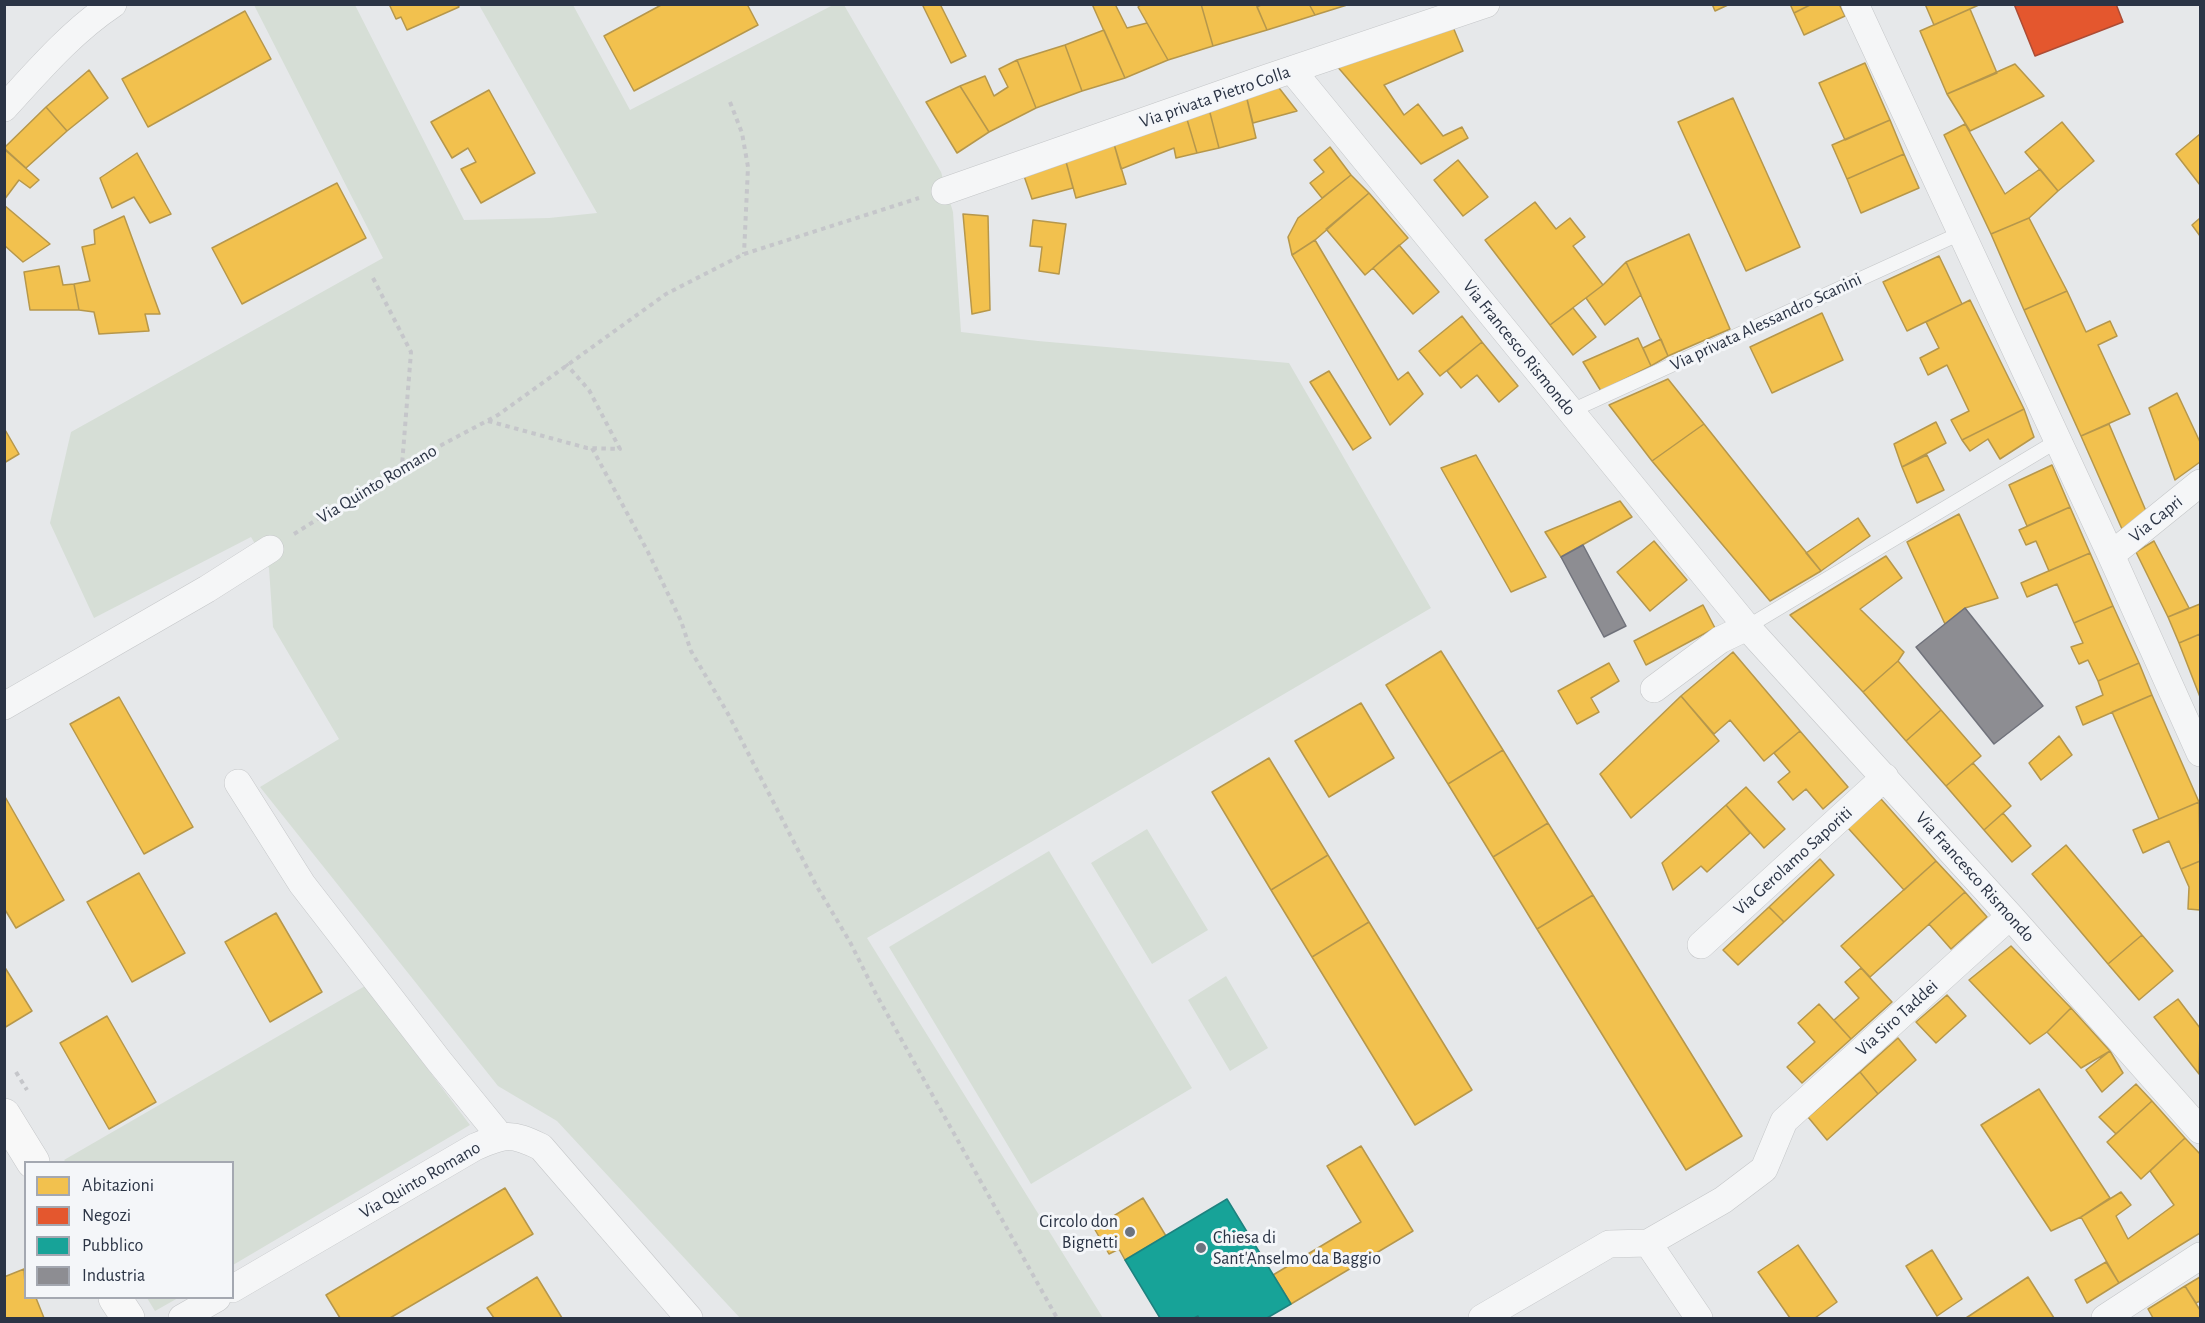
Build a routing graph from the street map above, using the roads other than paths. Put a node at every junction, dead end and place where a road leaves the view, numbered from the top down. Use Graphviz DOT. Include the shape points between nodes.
graph roads {
  1 [pos="113,4"];
  2 [pos="1486,4"];
  3 [pos="1855,4"];
  4 [pos="1292,70"];
  5 [pos="4,108"];
  6 [pos="945,191"];
  7 [pos="1961,233"];
  8 [pos="1571,411"];
  9 [pos="2057,441"];
  10 [pos="2200,483"];
  11 [pos="270,549"];
  12 [pos="2111,555"];
  13 [pos="1747,627"];
  14 [pos="1654,689"];
  15 [pos="4,706"];
  16 [pos="2200,753"];
  17 [pos="1885,777"];
  18 [pos="238,783"];
  19 [pos="2010,916"];
  20 [pos="1701,945"];
  21 [pos="4,1115"];
  22 [pos="2200,1130"];
  23 [pos="500,1136"];
  24 [pos="32,1161"];
  25 [pos="1648,1243"];
  26 [pos="2200,1256"];
  27 [pos="234,1288"];
  28 [pos="116,1299"];
  29 [pos="216,1299"];
  30 [pos="128,1318"];
  31 [pos="182,1318"];
  32 [pos="689,1318"];
  33 [pos="1482,1318"];
  34 [pos="1699,1318"];
  35 [pos="2105,1318"];
  1 -- 5 [label="street" via="51,56"];
  2 -- 4 [label="street, Via privata Pietro Colla"];
  3 -- 7 [label="street"];
  4 -- 6 [label="street, Via privata Pietro Colla"];
  4 -- 8 [label="street, Via Francesco Rismondo"];
  7 -- 8 [label="lane, Via privata Alessandro Scanini"];
  7 -- 9 [label="street"];
  8 -- 13 [label="street, Via Francesco Rismondo"];
  9 -- 12 [label="street"];
  9 -- 13 [label="lane"];
  10 -- 12 [label="street, Via Capri"];
  11 -- 15 [label="street"];
  12 -- 16 [label="street"];
  13 -- 14 [label="street" via="1720,640"];
  13 -- 17 [label="street, Via Francesco Rismondo"];
  17 -- 19 [label="street, Via Francesco Rismondo"];
  17 -- 20 [label="street, Via Gerolamo Saporiti"];
  18 -- 23 [label="street" via="302,884"];
  19 -- 22 [label="street, Via Francesco Rismondo"];
  19 -- 25 [label="street, Via Siro Taddei" via="1784,1120 1764,1169 1723,1200"];
  21 -- 24 [label="street"];
  23 -- 27 [label="street, Via Quinto Romano"];
  23 -- 32 [label="street, Via Quinto Romano" via="519,1136 540,1147"];
  25 -- 33 [label="street" via="1609,1244"];
  25 -- 34 [label="street"];
  26 -- 35 [label="street"];
  28 -- 30 [label="street"];
  29 -- 31 [label="street"];
}
